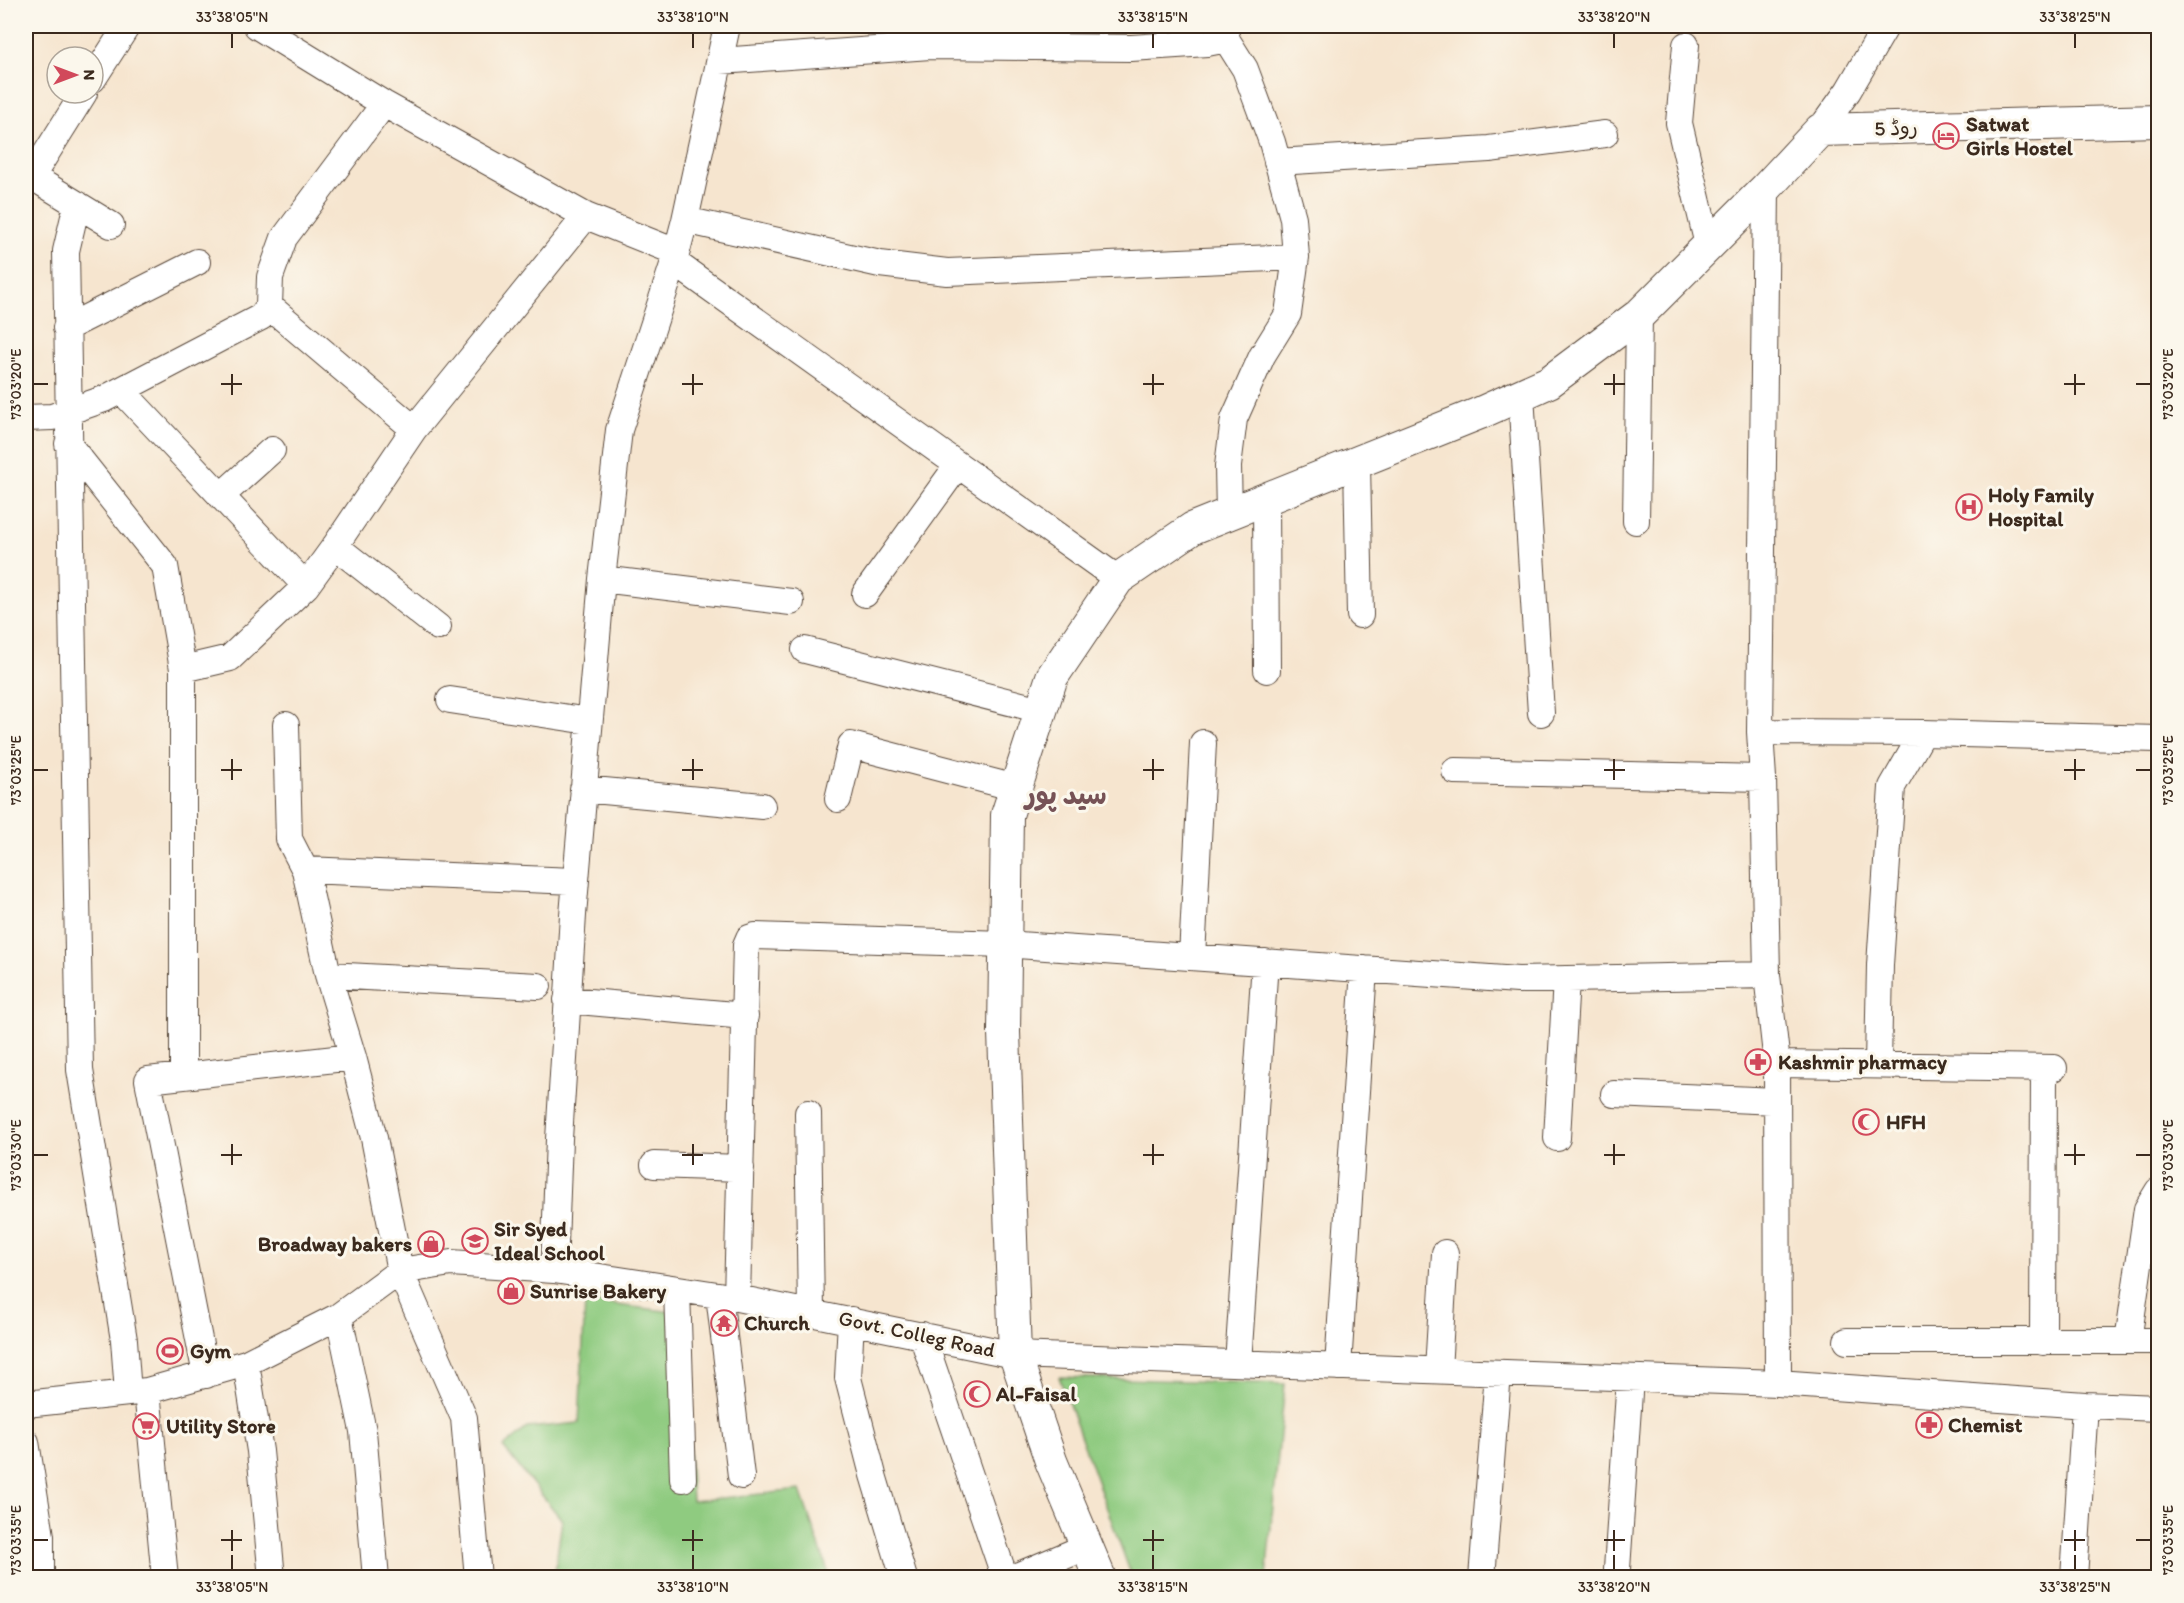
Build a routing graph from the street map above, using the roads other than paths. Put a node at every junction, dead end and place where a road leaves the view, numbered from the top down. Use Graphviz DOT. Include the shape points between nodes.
graph roads {
  1 [pos="127,26"];
  2 [pos="257,26"];
  3 [pos="727,26"];
  4 [pos="1886,26"];
  5 [pos="1222,32"];
  6 [pos="1686,45"];
  7 [pos="105,60"];
  8 [pos="720,61"];
  9 [pos="384,104"];
  10 [pos="76,105"];
  11 [pos="2158,121"];
  12 [pos="1820,130"];
  13 [pos="1605,134"];
  14 [pos="1277,162"];
  15 [pos="29,174"];
  16 [pos="1766,188"];
  17 [pos="77,204"];
  18 [pos="585,216"];
  19 [pos="685,220"];
  20 [pos="111,225"];
  21 [pos="1708,245"];
  22 [pos="675,257"];
  23 [pos="1296,257"];
  24 [pos="197,262"];
  25 [pos="269,306"];
  26 [pos="1639,315"];
  27 [pos="66,328"];
  28 [pos="122,390"];
  29 [pos="1521,395"];
  30 [pos="67,411"];
  31 [pos="26,418"];
  32 [pos="414,429"];
  33 [pos="68,444"];
  34 [pos="272,450"];
  35 [pos="1357,464"];
  36 [pos="958,465"];
  37 [pos="221,496"];
  38 [pos="1266,499"];
  39 [pos="1229,514"];
  40 [pos="1636,521"];
  41 [pos="335,546"];
  42 [pos="602,579"];
  43 [pos="1118,579"];
  44 [pos="306,586"];
  45 [pos="865,594"];
  46 [pos="791,602"];
  47 [pos="1360,615"];
  48 [pos="438,627"];
  49 [pos="806,650"];
  50 [pos="183,669"];
  51 [pos="1267,670"];
  52 [pos="450,700"];
  53 [pos="1041,710"];
  54 [pos="1541,713"];
  55 [pos="589,722"];
  56 [pos="286,724"];
  57 [pos="1760,732"];
  58 [pos="1923,733"];
  59 [pos="2158,739"];
  60 [pos="1203,743"];
  61 [pos="1455,771"];
  62 [pos="1763,778"];
  63 [pos="1016,788"];
  64 [pos="583,789"];
  65 [pos="838,800"];
  66 [pos="762,806"];
  67 [pos="305,870"];
  68 [pos="575,881"];
  69 [pos="1004,944"];
  70 [pos="1192,957"];
  71 [pos="1264,962"];
  72 [pos="1364,969"];
  73 [pos="328,975"];
  74 [pos="1767,975"];
  75 [pos="1566,979"];
  76 [pos="538,986"];
  77 [pos="567,1000"];
  78 [pos="745,1016"];
  79 [pos="353,1057"];
  80 [pos="1777,1064"];
  81 [pos="1878,1065"];
  82 [pos="183,1076"];
  83 [pos="1614,1094"];
  84 [pos="1777,1101"];
  85 [pos="808,1113"];
  86 [pos="1557,1138"];
  87 [pos="654,1165"];
  88 [pos="741,1168"];
  89 [pos="2158,1191"];
  90 [pos="1445,1252"];
  91 [pos="554,1270"];
  92 [pos="400,1271"];
  93 [pos="677,1289"];
  94 [pos="728,1296"];
  95 [pos="811,1312"];
  96 [pos="339,1316"];
  97 [pos="851,1320"];
  98 [pos="922,1335"];
  99 [pos="1847,1341"];
  100 [pos="2128,1341"];
  101 [pos="2158,1341"];
  102 [pos="2043,1342"];
  103 [pos="1016,1355"];
  104 [pos="246,1363"];
  105 [pos="1238,1363"];
  106 [pos="1338,1367"];
  107 [pos="1438,1371"];
  108 [pos="1498,1373"];
  109 [pos="206,1376"];
  110 [pos="1630,1378"];
  111 [pos="1778,1383"];
  112 [pos="138,1392"];
  113 [pos="26,1404"];
  114 [pos="2085,1405"];
  115 [pos="2158,1408"];
  116 [pos="26,1442"];
  117 [pos="741,1476"];
  118 [pos="683,1479"];
  119 [pos="33,1536"];
  120 [pos="1086,1547"];
  121 [pos="1617,1569"];
  122 [pos="41,1578"];
  123 [pos="165,1578"];
  124 [pos="272,1578"];
  125 [pos="376,1578"];
  126 [pos="478,1578"];
  127 [pos="904,1578"];
  128 [pos="1005,1578"];
  129 [pos="1012,1578"];
  130 [pos="1100,1578"];
  131 [pos="1482,1578"];
  132 [pos="2074,1578"];
  1 -- 7 [label="street"];
  2 -- 9 [label="street"];
  3 -- 8 [label="street"];
  4 -- 12 [label="street"];
  5 -- 8 [label="street" via="1207,43 1131,48 930,46"];
  5 -- 14 [label="street" via="1245,69"];
  6 -- 21 [label="street" via="1678,123"];
  8 -- 19 [label="street"];
  9 -- 18 [label="street"];
  9 -- 25 [label="street" via="284,238 270,277"];
  10 -- 15 [label="street"];
  11 -- 12 [label="main road, روڈ 5"];
  12 -- 16 [label="main road"];
  13 -- 14 [label="street" via="1490,149"];
  14 -- 23 [label="street" via="1293,218"];
  15 -- 17 [label="street"];
  16 -- 21 [label="main road"];
  16 -- 57 [label="street"];
  17 -- 20 [label="street"];
  17 -- 27 [label="street" via="66,251"];
  18 -- 22 [label="street"];
  18 -- 32 [label="street"];
  19 -- 22 [label="street"];
  19 -- 23 [label="street" via="880,264 947,272"];
  21 -- 26 [label="main road"];
  22 -- 36 [label="street"];
  22 -- 42 [label="street" via="619,430"];
  23 -- 39 [label="street" via="1288,314 1262,356 1234,419 1228,466"];
  24 -- 27 [label="street"];
  25 -- 28 [label="street" via="261,317"];
  25 -- 32 [label="street"];
  26 -- 29 [label="main road" via="1549,382"];
  26 -- 40 [label="street"];
  27 -- 30 [label="street"];
  28 -- 30 [label="street"];
  28 -- 37 [label="street"];
  29 -- 35 [label="main road"];
  29 -- 54 [label="street"];
  30 -- 31 [label="street" via="52,417"];
  30 -- 33 [label="street"];
  32 -- 41 [label="street"];
  33 -- 50 [label="street" via="165,566"];
  33 -- 112 [label="street" via="80,1070 124,1340"];
  34 -- 37 [label="street"];
  35 -- 38 [label="main road"];
  35 -- 47 [label="street"];
  36 -- 43 [label="street"];
  36 -- 45 [label="street"];
  37 -- 44 [label="street"];
  38 -- 39 [label="main road"];
  38 -- 51 [label="street"];
  39 -- 43 [label="main road" via="1193,528"];
  41 -- 44 [label="street"];
  41 -- 48 [label="street"];
  42 -- 46 [label="street"];
  42 -- 55 [label="street"];
  43 -- 53 [label="main road" via="1052,677"];
  44 -- 50 [label="street" via="230,658"];
  49 -- 53 [label="street"];
  50 -- 82 [label="street"];
  52 -- 55 [label="street"];
  53 -- 63 [label="main road"];
  55 -- 64 [label="street"];
  56 -- 67 [label="street" via="289,839"];
  57 -- 58 [label="street"];
  57 -- 62 [label="street"];
  58 -- 59 [label="street"];
  58 -- 81 [label="street" via="1892,787 1880,965"];
  60 -- 70 [label="street"];
  61 -- 62 [label="street"];
  62 -- 74 [label="street"];
  63 -- 65 [label="street" via="851,744"];
  63 -- 69 [label="main road" via="1007,815"];
  64 -- 66 [label="street"];
  64 -- 68 [label="street"];
  67 -- 68 [label="street"];
  67 -- 73 [label="street"];
  68 -- 77 [label="street"];
  69 -- 70 [label="street"];
  69 -- 78 [label="street" via="755,936 746,945"];
  69 -- 103 [label="main road"];
  70 -- 71 [label="street"];
  71 -- 72 [label="street"];
  71 -- 105 [label="street"];
  72 -- 75 [label="street" via="1518,980"];
  72 -- 106 [label="street"];
  73 -- 76 [label="street"];
  73 -- 79 [label="street"];
  74 -- 75 [label="street"];
  74 -- 80 [label="street"];
  75 -- 86 [label="street"];
  77 -- 78 [label="street"];
  77 -- 91 [label="street"];
  78 -- 88 [label="street"];
  79 -- 82 [label="street"];
  79 -- 92 [label="street" via="374,1138"];
  80 -- 81 [label="street"];
  80 -- 84 [label="street"];
  81 -- 102 [label="street" via="2049,1068"];
  82 -- 109 [label="street" via="148,1080"];
  83 -- 84 [label="street"];
  84 -- 111 [label="street"];
  85 -- 95 [label="street"];
  87 -- 88 [label="street"];
  88 -- 94 [label="street"];
  89 -- 100 [label="street" via="2147,1209"];
  90 -- 107 [label="street"];
  91 -- 92 [label="street, Govt. Colleg Road" via="450,1263"];
  91 -- 93 [label="street, Govt. Colleg Road"];
  92 -- 96 [label="street, Govt. Colleg Road"];
  92 -- 126 [label="street" via="464,1419"];
  93 -- 94 [label="street, Govt. Colleg Road"];
  93 -- 118 [label="street"];
  94 -- 95 [label="street, Govt. Colleg Road"];
  94 -- 117 [label="street"];
  95 -- 97 [label="street, Govt. Colleg Road"];
  96 -- 104 [label="street, Govt. Colleg Road"];
  96 -- 125 [label="street" via="363,1431"];
  97 -- 98 [label="street, Govt. Colleg Road"];
  97 -- 127 [label="street" via="848,1378"];
  98 -- 103 [label="street, Govt. Colleg Road"];
  98 -- 128 [label="street"];
  99 -- 102 [label="street"];
  100 -- 101 [label="street"];
  100 -- 102 [label="street"];
  103 -- 105 [label="street, Govt. Colleg Road"];
  103 -- 120 [label="main road" via="1051,1461"];
  104 -- 109 [label="street, Govt. Colleg Road"];
  104 -- 124 [label="street" via="260,1451"];
  105 -- 106 [label="street, Govt. Colleg Road"];
  106 -- 107 [label="street, Govt. Colleg Road"];
  107 -- 108 [label="street, Govt. Colleg Road"];
  108 -- 110 [label="street, Govt. Colleg Road"];
  108 -- 131 [label="street"];
  109 -- 112 [label="street, Govt. Colleg Road"];
  110 -- 111 [label="street, Govt. Colleg Road"];
  110 -- 121 [label="street"];
  111 -- 114 [label="street, Govt. Colleg Road"];
  112 -- 113 [label="street, Govt. Colleg Road"];
  112 -- 123 [label="street"];
  114 -- 115 [label="street, Govt. Colleg Road"];
  114 -- 132 [label="street"];
  116 -- 119 [label="street"];
  119 -- 122 [label="street"];
  120 -- 129 [label="street"];
  120 -- 130 [label="main road"];
}
